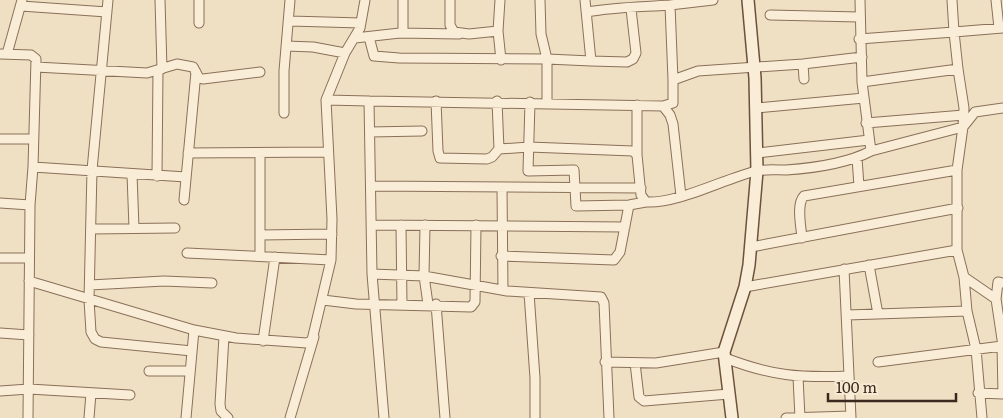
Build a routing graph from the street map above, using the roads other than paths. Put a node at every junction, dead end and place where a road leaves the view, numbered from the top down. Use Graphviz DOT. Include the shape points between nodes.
graph roads {
  1 [pos="108,0"];
  2 [pos="160,0"];
  3 [pos="198,0"];
  4 [pos="290,0"];
  5 [pos="364,0"];
  6 [pos="403,0"];
  7 [pos="450,0"];
  8 [pos="500,0"];
  9 [pos="540,0"];
  10 [pos="585,0"];
  11 [pos="713,0"];
  12 [pos="748,0"];
  13 [pos="860,0"];
  14 [pos="952,0"];
  15 [pos="996,0"];
  16 [pos="21,3"];
  17 [pos="670,5"];
  18 [pos="631,9"];
  19 [pos="108,12"];
  20 [pos="587,12"];
  21 [pos="770,16"];
  22 [pos="859,17"];
  23 [pos="290,22"];
  24 [pos="360,22"];
  25 [pos="199,23"];
  26 [pos="1001,28"];
  27 [pos="498,31"];
  28 [pos="954,32"];
  29 [pos="400,34"];
  30 [pos="459,34"];
  31 [pos="369,37"];
  32 [pos="355,38"];
  33 [pos="859,39"];
  34 [pos="286,46"];
  35 [pos="344,53"];
  36 [pos="3,54"];
  37 [pos="862,57"];
  38 [pos="547,59"];
  39 [pos="501,60"];
  40 [pos="591,61"];
  41 [pos="803,64"];
  42 [pos="754,66"];
  43 [pos="36,67"];
  44 [pos="958,69"];
  45 [pos="160,70"];
  46 [pos="102,72"];
  47 [pos="196,72"];
  48 [pos="260,72"];
  49 [pos="804,79"];
  50 [pos="673,80"];
  51 [pos="862,82"];
  52 [pos="864,98"];
  53 [pos="326,100"];
  54 [pos="370,101"];
  55 [pos="436,101"];
  56 [pos="498,102"];
  57 [pos="530,102"];
  58 [pos="547,103"];
  59 [pos="637,105"];
  60 [pos="663,106"];
  61 [pos="756,108"];
  62 [pos="1003,108"];
  63 [pos="964,111"];
  64 [pos="284,112"];
  65 [pos="975,112"];
  66 [pos="866,122"];
  67 [pos="963,127"];
  68 [pos="422,131"];
  69 [pos="370,132"];
  70 [pos="0,139"];
  71 [pos="32,139"];
  72 [pos="869,140"];
  73 [pos="528,147"];
  74 [pos="499,149"];
  75 [pos="871,151"];
  76 [pos="328,152"];
  77 [pos="188,153"];
  78 [pos="260,153"];
  79 [pos="757,153"];
  80 [pos="637,155"];
  81 [pos="857,158"];
  82 [pos="33,167"];
  83 [pos="92,170"];
  84 [pos="957,170"];
  85 [pos="757,171"];
  86 [pos="132,174"];
  87 [pos="158,176"];
  88 [pos="186,177"];
  89 [pos="371,186"];
  90 [pos="859,186"];
  91 [pos="502,188"];
  92 [pos="574,188"];
  93 [pos="641,188"];
  94 [pos="681,196"];
  95 [pos="184,200"];
  96 [pos="646,202"];
  97 [pos="0,203"];
  98 [pos="629,205"];
  99 [pos="30,206"];
  100 [pos="958,208"];
  101 [pos="371,225"];
  102 [pos="400,225"];
  103 [pos="425,225"];
  104 [pos="476,225"];
  105 [pos="501,225"];
  106 [pos="625,227"];
  107 [pos="134,228"];
  108 [pos="176,228"];
  109 [pos="91,229"];
  110 [pos="332,234"];
  111 [pos="260,235"];
  112 [pos="802,238"];
  113 [pos="751,247"];
  114 [pos="957,250"];
  115 [pos="187,252"];
  116 [pos="260,256"];
  117 [pos="500,256"];
  118 [pos="275,257"];
  119 [pos="0,258"];
  120 [pos="29,258"];
  121 [pos="331,260"];
  122 [pos="869,265"];
  123 [pos="844,269"];
  124 [pos="372,274"];
  125 [pos="402,275"];
  126 [pos="424,276"];
  127 [pos="964,278"];
  128 [pos="29,281"];
  129 [pos="212,283"];
  130 [pos="1003,283"];
  131 [pos="90,286"];
  132 [pos="476,286"];
  133 [pos="745,287"];
  134 [pos="502,290"];
  135 [pos="529,293"];
  136 [pos="996,299"];
  137 [pos="89,300"];
  138 [pos="324,300"];
  139 [pos="374,304"];
  140 [pos="432,304"];
  141 [pos="402,305"];
  142 [pos="967,311"];
  143 [pos="878,314"];
  144 [pos="846,315"];
  145 [pos="194,330"];
  146 [pos="0,333"];
  147 [pos="29,335"];
  148 [pos="224,336"];
  149 [pos="314,337"];
  150 [pos="263,341"];
  151 [pos="1003,346"];
  152 [pos="976,349"];
  153 [pos="192,351"];
  154 [pos="724,355"];
  155 [pos="605,362"];
  156 [pos="635,362"];
  157 [pos="878,362"];
  158 [pos="149,371"];
  159 [pos="190,371"];
  160 [pos="849,376"];
  161 [pos="798,377"];
  162 [pos="29,389"];
  163 [pos="0,391"];
  164 [pos="91,393"];
  165 [pos="729,394"];
  166 [pos="978,394"];
  167 [pos="1003,394"];
  168 [pos="130,395"];
  169 [pos="851,417"];
  170 [pos="28,418"];
  171 [pos="89,418"];
  172 [pos="186,418"];
  173 [pos="228,418"];
  174 [pos="290,418"];
  175 [pos="384,418"];
  176 [pos="445,418"];
  177 [pos="535,418"];
  178 [pos="609,418"];
  179 [pos="732,418"];
  180 [pos="786,418"];
  181 [pos="800,418"];
  182 [pos="982,418"];
  1 -- 19 [label="street"];
  2 -- 45 [label="street"];
  3 -- 25 [label="street"];
  4 -- 23 [label="street"];
  5 -- 24 [label="street"];
  6 -- 29 [label="street" via="403,30"];
  7 -- 30 [label="street" via="450,25"];
  8 -- 27 [label="street"];
  9 -- 38 [label="street" via="541,34"];
  10 -- 20 [label="street"];
  11 -- 17 [label="street"];
  12 -- 42 [label="street"];
  13 -- 22 [label="street"];
  14 -- 28 [label="street"];
  15 -- 26 [label="street"];
  16 -- 19 [label="street"];
  16 -- 36 [label="street"];
  17 -- 18 [label="street"];
  17 -- 50 [label="street"];
  18 -- 20 [label="street" via="612,7"];
  18 -- 40 [label="street" via="636,53 633,59 628,62"];
  19 -- 46 [label="street"];
  20 -- 40 [label="street"];
  21 -- 22 [label="street"];
  22 -- 33 [label="street"];
  23 -- 24 [label="street"];
  23 -- 34 [label="street"];
  24 -- 32 [label="street"];
  26 -- 28 [label="street"];
  27 -- 30 [label="street"];
  27 -- 39 [label="street"];
  28 -- 33 [label="street"];
  28 -- 44 [label="street"];
  29 -- 30 [label="street"];
  29 -- 31 [label="street"];
  31 -- 32 [label="street"];
  31 -- 39 [label="street" via="374,56"];
  32 -- 35 [label="street"];
  33 -- 37 [label="street"];
  34 -- 35 [label="street"];
  34 -- 64 [label="street"];
  35 -- 53 [label="street"];
  36 -- 43 [label="street" via="33,56"];
  37 -- 41 [label="street"];
  37 -- 51 [label="street"];
  38 -- 39 [label="street"];
  38 -- 40 [label="street"];
  38 -- 58 [label="street"];
  41 -- 42 [label="street"];
  41 -- 49 [label="street"];
  42 -- 50 [label="street" via="698,71"];
  42 -- 61 [label="street"];
  43 -- 46 [label="street"];
  43 -- 71 [label="street"];
  44 -- 51 [label="street"];
  44 -- 63 [label="street"];
  45 -- 46 [label="street"];
  45 -- 47 [label="street" via="183,64 193,67"];
  45 -- 87 [label="street"];
  46 -- 83 [label="street"];
  47 -- 48 [label="street" via="203,79"];
  47 -- 77 [label="street"];
  50 -- 60 [label="street" via="673,103"];
  51 -- 52 [label="street"];
  52 -- 61 [label="street"];
  52 -- 66 [label="street"];
  53 -- 54 [label="street"];
  53 -- 76 [label="street"];
  54 -- 55 [label="street"];
  54 -- 69 [label="street"];
  55 -- 56 [label="street"];
  55 -- 74 [label="street" via="440,158 487,159"];
  56 -- 57 [label="street"];
  56 -- 74 [label="street"];
  57 -- 58 [label="street"];
  57 -- 73 [label="street"];
  58 -- 59 [label="street"];
  59 -- 60 [label="street"];
  59 -- 80 [label="street"];
  60 -- 94 [label="street" via="673,124"];
  61 -- 79 [label="street"];
  62 -- 65 [label="street"];
  63 -- 65 [label="street"];
  63 -- 66 [label="street"];
  63 -- 67 [label="street"];
  65 -- 67 [label="street"];
  66 -- 72 [label="street"];
  67 -- 75 [label="street"];
  67 -- 84 [label="street"];
  68 -- 69 [label="street"];
  69 -- 89 [label="street"];
  70 -- 71 [label="street"];
  71 -- 82 [label="street"];
  72 -- 75 [label="street"];
  72 -- 79 [label="street"];
  73 -- 74 [label="street"];
  73 -- 80 [label="street" via="626,150"];
  73 -- 92 [label="street" via="528,171 574,170"];
  75 -- 81 [label="street"];
  76 -- 78 [label="street"];
  76 -- 110 [label="street"];
  77 -- 78 [label="street"];
  77 -- 88 [label="street"];
  78 -- 111 [label="street"];
  79 -- 85 [label="street"];
  80 -- 93 [label="street"];
  81 -- 85 [label="street" via="824,165"];
  81 -- 90 [label="street"];
  82 -- 83 [label="street"];
  82 -- 99 [label="street"];
  83 -- 86 [label="street"];
  83 -- 109 [label="street"];
  84 -- 90 [label="street"];
  84 -- 100 [label="street"];
  85 -- 94 [label="street"];
  85 -- 113 [label="street"];
  86 -- 87 [label="street"];
  86 -- 107 [label="street"];
  87 -- 88 [label="street"];
  88 -- 95 [label="street"];
  89 -- 91 [label="street"];
  89 -- 101 [label="street"];
  90 -- 112 [label="street" via="804,196 800,205"];
  91 -- 92 [label="street"];
  91 -- 105 [label="street"];
  92 -- 93 [label="street"];
  92 -- 98 [label="street" via="576,206"];
  93 -- 96 [label="street"];
  94 -- 96 [label="street"];
  96 -- 98 [label="street"];
  97 -- 99 [label="street"];
  98 -- 106 [label="street"];
  99 -- 120 [label="street"];
  100 -- 112 [label="street"];
  100 -- 114 [label="street"];
  101 -- 102 [label="street"];
  101 -- 124 [label="street"];
  102 -- 103 [label="street"];
  102 -- 125 [label="street"];
  103 -- 104 [label="street"];
  103 -- 126 [label="street"];
  104 -- 105 [label="street"];
  104 -- 132 [label="street"];
  105 -- 106 [label="street"];
  105 -- 117 [label="street"];
  106 -- 117 [label="street" via="620,252 614,260"];
  107 -- 108 [label="street"];
  107 -- 109 [label="street"];
  109 -- 131 [label="street"];
  110 -- 111 [label="street"];
  110 -- 121 [label="street"];
  111 -- 116 [label="street"];
  112 -- 113 [label="street"];
  113 -- 133 [label="street"];
  114 -- 122 [label="street"];
  114 -- 127 [label="street"];
  115 -- 116 [label="street"];
  116 -- 118 [label="street"];
  117 -- 134 [label="street"];
  118 -- 121 [label="street"];
  118 -- 150 [label="street"];
  119 -- 120 [label="street"];
  120 -- 128 [label="street"];
  121 -- 138 [label="street"];
  122 -- 123 [label="street"];
  122 -- 143 [label="street"];
  123 -- 133 [label="street"];
  123 -- 144 [label="street"];
  124 -- 125 [label="street"];
  124 -- 139 [label="street"];
  125 -- 126 [label="street"];
  125 -- 141 [label="street"];
  126 -- 132 [label="street"];
  126 -- 140 [label="street"];
  127 -- 136 [label="street"];
  127 -- 142 [label="street"];
  128 -- 137 [label="street"];
  128 -- 147 [label="street"];
  129 -- 131 [label="street" via="164,281"];
  130 -- 136 [label="street" via="998,282"];
  131 -- 137 [label="street"];
  132 -- 134 [label="street"];
  132 -- 140 [label="street" via="475,302 471,307"];
  133 -- 154 [label="street"];
  134 -- 135 [label="street"];
  135 -- 155 [label="street" via="602,297"];
  135 -- 177 [label="street"];
  136 -- 151 [label="street"];
  137 -- 145 [label="street"];
  137 -- 153 [label="street" via="91,332 98,341"];
  138 -- 139 [label="street"];
  138 -- 149 [label="street"];
  139 -- 141 [label="street"];
  139 -- 175 [label="street"];
  140 -- 141 [label="street"];
  140 -- 176 [label="street"];
  142 -- 143 [label="street"];
  142 -- 152 [label="street"];
  143 -- 144 [label="street"];
  144 -- 160 [label="street"];
  145 -- 148 [label="street"];
  145 -- 153 [label="street"];
  146 -- 147 [label="street"];
  147 -- 162 [label="street"];
  148 -- 150 [label="street"];
  148 -- 173 [label="street" via="220,404 221,411"];
  149 -- 150 [label="street" via="307,343"];
  149 -- 174 [label="street"];
  151 -- 152 [label="street"];
  151 -- 167 [label="street"];
  152 -- 157 [label="street"];
  152 -- 166 [label="street"];
  153 -- 159 [label="street"];
  154 -- 156 [label="street"];
  154 -- 161 [label="street" via="751,368"];
  154 -- 165 [label="street"];
  155 -- 156 [label="street"];
  155 -- 178 [label="street"];
  156 -- 165 [label="street" via="639,396 644,401"];
  158 -- 159 [label="street"];
  159 -- 172 [label="street"];
  160 -- 161 [label="street"];
  160 -- 169 [label="street"];
  161 -- 181 [label="street"];
  162 -- 163 [label="street"];
  162 -- 164 [label="street"];
  162 -- 170 [label="street"];
  164 -- 168 [label="street"];
  164 -- 171 [label="street"];
  165 -- 179 [label="street"];
  166 -- 167 [label="street"];
  166 -- 182 [label="street"];
  169 -- 181 [label="street"];
  180 -- 181 [label="street"];
}
